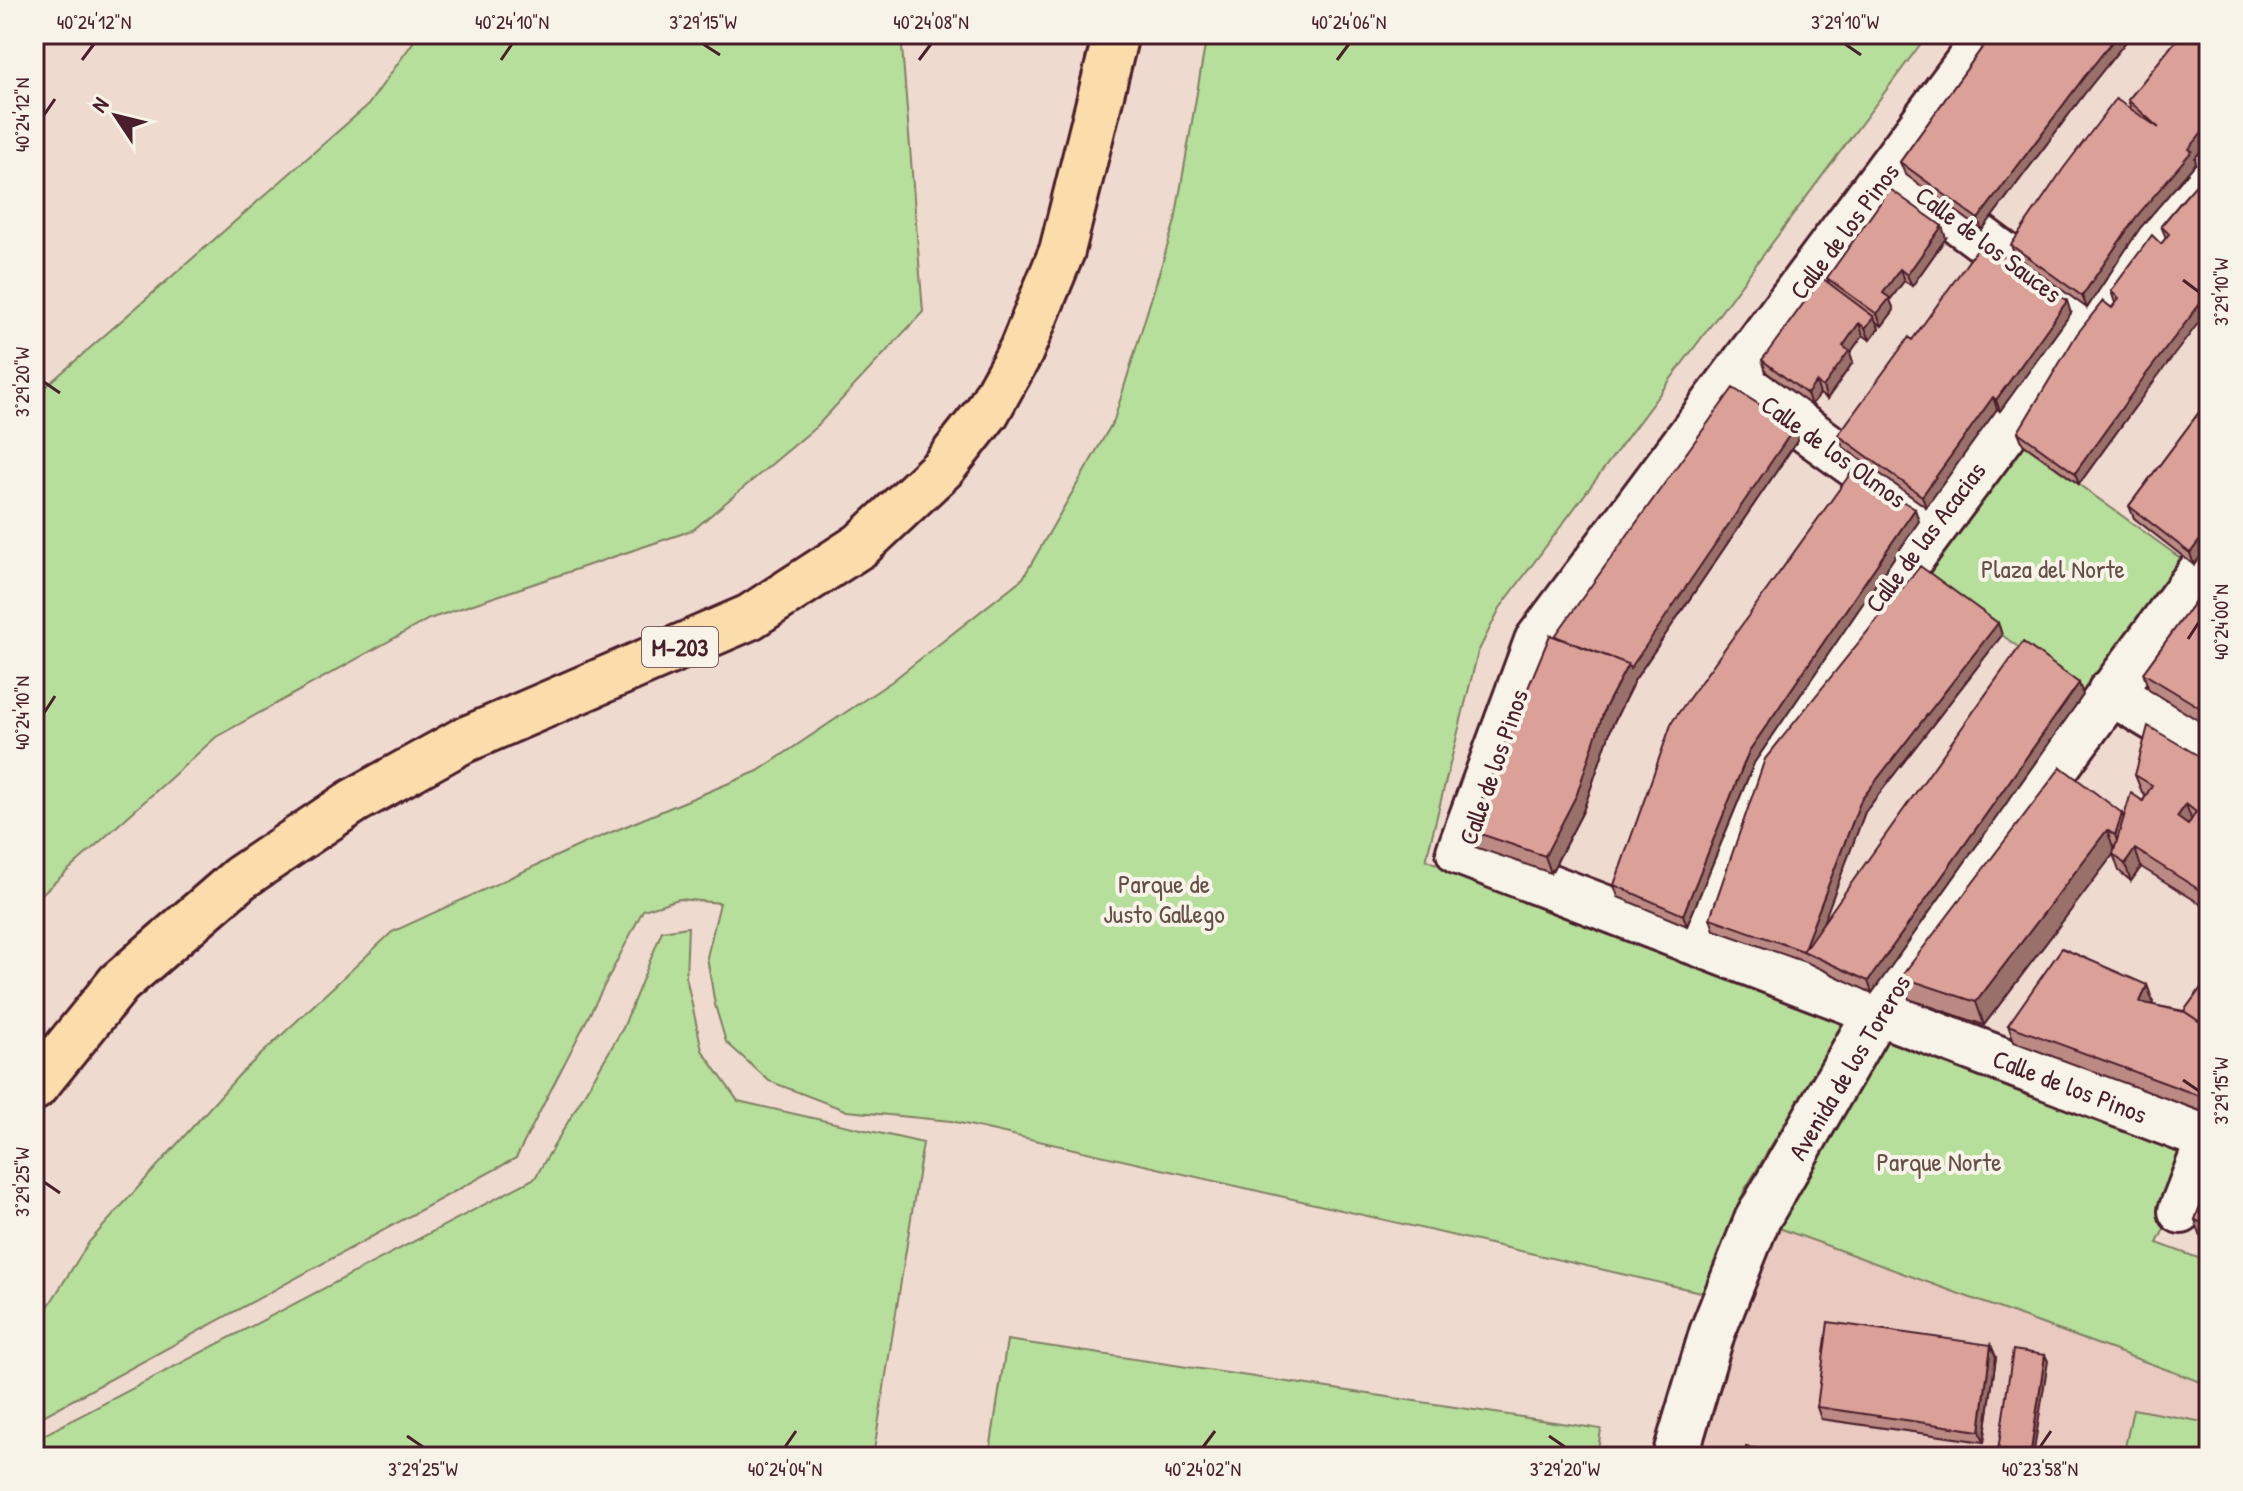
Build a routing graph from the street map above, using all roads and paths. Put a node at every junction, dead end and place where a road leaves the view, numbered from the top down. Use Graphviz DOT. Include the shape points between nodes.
graph roads {
  1 [pos="1116,34"];
  2 [pos="1989,34"];
  3 [pos="2209,159"];
  4 [pos="1889,170"];
  5 [pos="2089,318"];
  6 [pos="1734,378"];
  7 [pos="1935,523"];
  8 [pos="2209,560"];
  9 [pos="2110,692"];
  10 [pos="2209,752"];
  11 [pos="1690,941"];
  12 [pos="1877,1011"];
  13 [pos="34,1088"];
  14 [pos="2209,1139"];
  15 [pos="2181,1211"];
  16 [pos="1675,1457"];
  1 -- 13 [label="main road, M-203" via="1062,251 1021,351 987,412 943,468 861,545 750,617 462,741 354,801 253,869 119,983"];
  2 -- 4 [label="street, Calle de los Pinos"];
  3 -- 5 [label="street, Calle de las Acacias"];
  4 -- 5 [label="street, Calle de los Sauces"];
  4 -- 6 [label="street, Calle de los Pinos"];
  5 -- 7 [label="street, Calle de las Acacias"];
  6 -- 7 [label="street, Calle de los Olmos"];
  6 -- 11 [label="street, Calle de los Pinos" via="1537,641 1459,852"];
  7 -- 11 [label="street, Calle de las Acacias" via="1759,762"];
  8 -- 9 [label="street, Avenida de los Toreros"];
  9 -- 10 [label="street"];
  9 -- 12 [label="street, Avenida de los Toreros"];
  11 -- 12 [label="street, Calle de los Pinos"];
  12 -- 14 [label="street, Calle de los Pinos"];
  12 -- 16 [label="street, Avenida de los Toreros" via="1757,1220 1712,1333"];
  14 -- 15 [label="street"];
}
